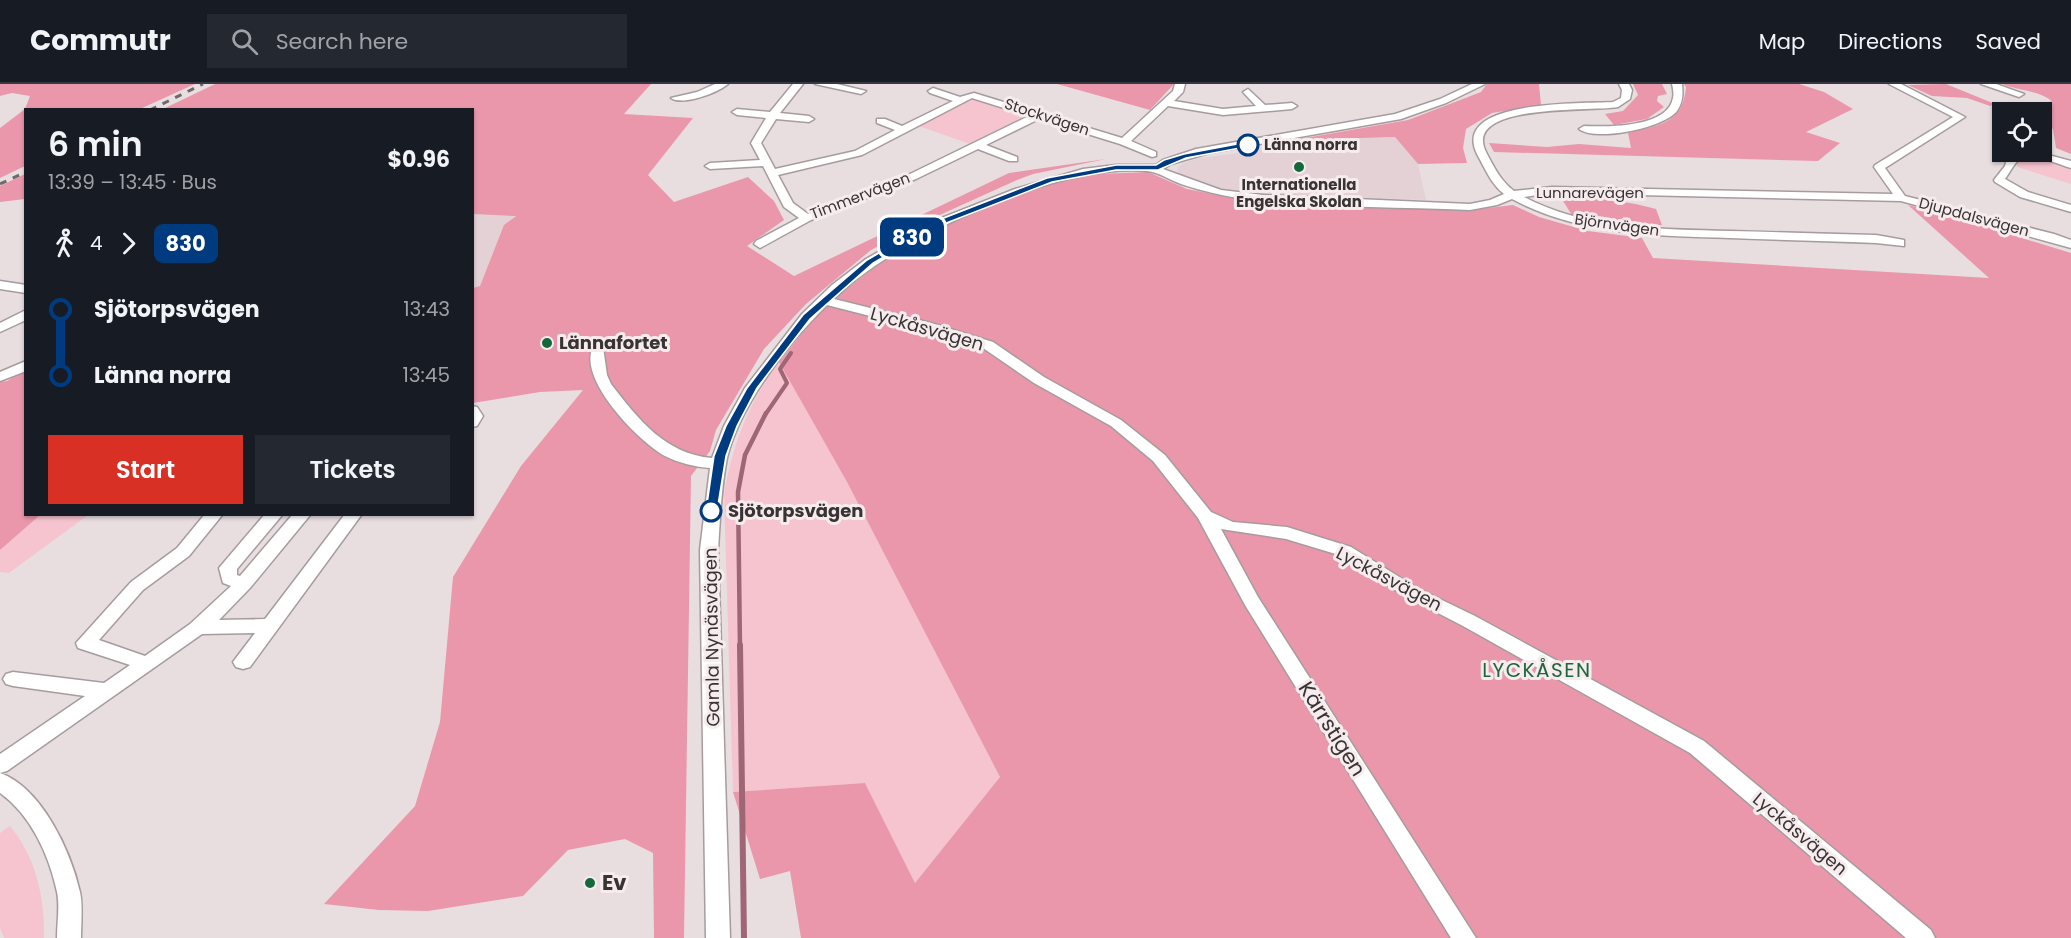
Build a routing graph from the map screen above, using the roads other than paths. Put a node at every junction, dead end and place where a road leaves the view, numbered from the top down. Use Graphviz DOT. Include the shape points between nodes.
graph roads {
  1 [pos="723,84"];
  2 [pos="798,84"];
  3 [pos="820,84"];
  4 [pos="1180,84"];
  5 [pos="1480,84"];
  6 [pos="1624,84"];
  7 [pos="1677,84"];
  8 [pos="1894,84"];
  9 [pos="1986,84"];
  10 [pos="861,91"];
  11 [pos="933,91"];
  12 [pos="1248,92"];
  13 [pos="2019,94"];
  14 [pos="676,98"];
  15 [pos="961,100"];
  16 [pos="1166,103"];
  17 [pos="1292,106"];
  18 [pos="1263,108"];
  19 [pos="737,112"];
  20 [pos="774,114"];
  21 [pos="1039,115"];
  22 [pos="809,119"];
  23 [pos="881,121"];
  24 [pos="1584,129"];
  25 [pos="903,130"];
  26 [pos="977,146"];
  27 [pos="1205,151"];
  28 [pos="1133,152"];
  29 [pos="1154,155"];
  30 [pos="1012,159"];
  31 [pos="766,163"];
  32 [pos="1167,163"];
  33 [pos="2071,165"];
  34 [pos="710,166"];
  35 [pos="1116,168"];
  36 [pos="1148,168"];
  37 [pos="772,174"];
  38 [pos="1177,179"];
  39 [pos="1512,195"];
  40 [pos="1901,198"];
  41 [pos="2071,209"];
  42 [pos="800,217"];
  43 [pos="1900,243"];
  44 [pos="760,244"];
  45 [pos="2071,244"];
  46 [pos="0,285"];
  47 [pos="24,289"];
  48 [pos="824,300"];
  49 [pos="24,315"];
  50 [pos="0,328"];
  51 [pos="598,350"];
  52 [pos="24,366"];
  53 [pos="0,376"];
  54 [pos="719,464"];
  55 [pos="213,516"];
  56 [pos="272,516"];
  57 [pos="301,516"];
  58 [pos="353,516"];
  59 [pos="1205,516"];
  60 [pos="244,584"];
  61 [pos="272,626"];
  62 [pos="198,627"];
  63 [pos="243,662"];
  64 [pos="145,664"];
  65 [pos="13,679"];
  66 [pos="107,691"];
  67 [pos="0,765"];
  68 [pos="0,782"];
  69 [pos="69,938"];
  70 [pos="718,938"];
  71 [pos="1464,938"];
  72 [pos="1923,938"];
  1 -- 14 [label="street" via="699,95"];
  2 -- 20 [label="street, Timmervägen"];
  3 -- 10 [label="street"];
  4 -- 16 [label="street" via="1178,92"];
  5 -- 27 [label="street, Gamla Nynäsvägen" via="1397,117"];
  6 -- 39 [label="street, Björnvägen" via="1625,99 1615,105 1516,112 1484,125 1477,145 1499,185"];
  7 -- 24 [label="street" via="1674,111 1660,119 1620,129"];
  8 -- 40 [label="street, Djupdalsvägen" via="1960,117 1879,167"];
  9 -- 13 [label="street"];
  11 -- 15 [label="street, Stockvägen"];
  12 -- 18 [label="street"];
  15 -- 21 [label="street, Stockvägen" via="971,95"];
  15 -- 25 [label="street, Stockvägen"];
  16 -- 18 [label="street" via="1223,112"];
  16 -- 28 [label="street"];
  17 -- 18 [label="street"];
  19 -- 20 [label="street"];
  20 -- 22 [label="street"];
  20 -- 31 [label="street, Timmervägen" via="756,142"];
  21 -- 26 [label="street, Timmervägen"];
  21 -- 28 [label="street, Stockvägen"];
  23 -- 25 [label="street"];
  25 -- 37 [label="street, Stockvägen" via="858,153"];
  26 -- 30 [label="street"];
  26 -- 42 [label="street, Timmervägen" via="912,177"];
  27 -- 29 [label="street, Gamla Nynäsvägen"];
  27 -- 32 [label="street, Gamla Nynäsvägen"];
  28 -- 29 [label="street, Gamla Nynäsvägen"];
  28 -- 35 [label="street, Gamla Nynäsvägen"];
  28 -- 36 [label="street"];
  29 -- 32 [label="street"];
  31 -- 34 [label="street"];
  31 -- 37 [label="street, Timmervägen"];
  32 -- 36 [label="street, Gamla Nynäsvägen"];
  32 -- 38 [label="street"];
  33 -- 41 [label="street" via="2023,153 2011,160 1999,180 2007,188"];
  35 -- 36 [label="street, Gamla Nynäsvägen"];
  35 -- 48 [label="street, Gamla Nynäsvägen" via="1050,180 933,225 870,262"];
  36 -- 38 [label="street, Lunnarevägen"];
  37 -- 42 [label="street, Timmervägen" via="788,205"];
  38 -- 39 [label="street, Lunnarevägen" via="1220,193 1263,198 1470,207"];
  39 -- 40 [label="street, Lunnarevägen" via="1552,190"];
  39 -- 43 [label="street, Björnvägen" via="1564,218 1644,232"];
  40 -- 45 [label="street, Djupdalsvägen"];
  42 -- 44 [label="street"];
  46 -- 47 [label="street"];
  48 -- 54 [label="street, Gamla Nynäsvägen" via="752,388 732,426"];
  48 -- 59 [label="street, Lyckåsvägen" via="988,345 1039,380 1116,423 1159,458"];
  49 -- 50 [label="street"];
  51 -- 54 [label="street" via="601,378 635,425 678,458"];
  52 -- 53 [label="street"];
  54 -- 70 [label="street, Gamla Nynäsvägen" via="709,550"];
  55 -- 64 [label="street" via="183,552 137,586 85,643"];
  56 -- 60 [label="street" via="228,568 229,579"];
  57 -- 60 [label="street"];
  58 -- 61 [label="street"];
  59 -- 71 [label="street, Kärrstigen" via="1251,600"];
  59 -- 72 [label="street, Lyckåsvägen" via="1230,527 1287,533 1346,552 1411,592 1697,747"];
  60 -- 62 [label="street"];
  61 -- 62 [label="street"];
  61 -- 63 [label="street"];
  62 -- 64 [label="street"];
  64 -- 66 [label="street"];
  65 -- 66 [label="street"];
  66 -- 67 [label="street"];
  68 -- 69 [label="street" via="16,793 37,817 52,843 69,893"];
}
